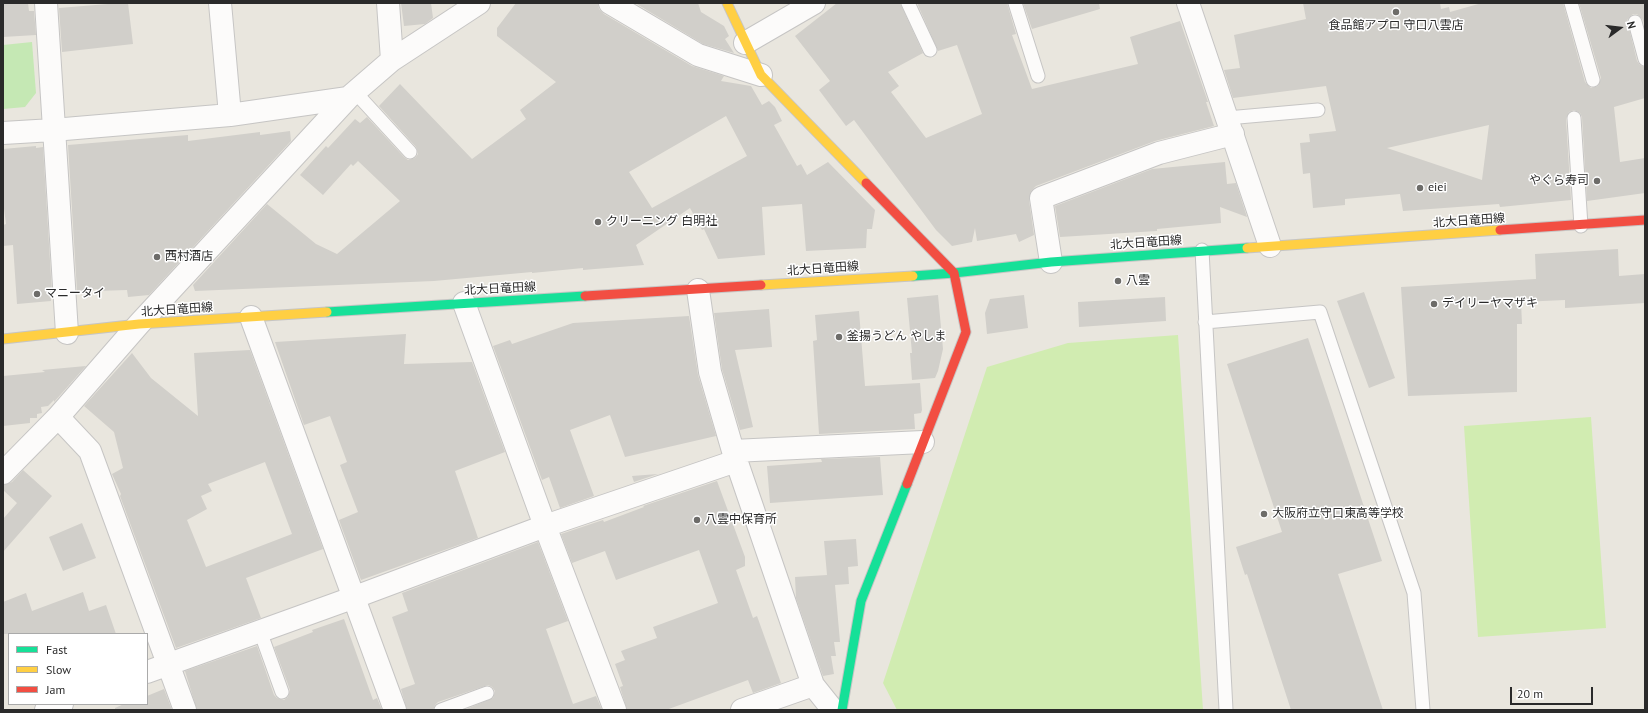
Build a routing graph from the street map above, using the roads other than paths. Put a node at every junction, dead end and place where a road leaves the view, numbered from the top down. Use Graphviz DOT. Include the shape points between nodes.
graph roads {
  1 [pos="46,3"];
  2 [pos="220,3"];
  3 [pos="388,3"];
  4 [pos="479,3"];
  5 [pos="610,3"];
  6 [pos="727,3"];
  7 [pos="814,3"];
  8 [pos="908,3"];
  9 [pos="1015,3"];
  10 [pos="1188,3"];
  11 [pos="1571,3"];
  12 [pos="1634,22"];
  13 [pos="745,43"];
  14 [pos="930,50"];
  15 [pos="1645,59"];
  16 [pos="392,60"];
  17 [pos="760,75"];
  18 [pos="1038,76"];
  19 [pos="1593,80"];
  20 [pos="351,95"];
  21 [pos="1318,110"];
  22 [pos="230,115"];
  23 [pos="1574,118"];
  24 [pos="1230,126"];
  25 [pos="53,130"];
  26 [pos="3,133"];
  27 [pos="410,152"];
  28 [pos="1645,220"];
  29 [pos="1581,226"];
  30 [pos="1270,246"];
  31 [pos="1202,250"];
  32 [pos="1051,262"];
  33 [pos="954,273"];
  34 [pos="698,290"];
  35 [pos="464,303"];
  36 [pos="251,317"];
  37 [pos="1205,322"];
  38 [pos="140,324"];
  39 [pos="68,333"];
  40 [pos="3,339"];
  41 [pos="58,417"];
  42 [pos="923,442"];
  43 [pos="734,456"];
  44 [pos="3,473"];
  45 [pos="545,526"];
  46 [pos="355,598"];
  47 [pos="260,631"];
  48 [pos="168,664"];
  49 [pos="148,672"];
  50 [pos="814,685"];
  51 [pos="282,692"];
  52 [pos="487,693"];
  53 [pos="59,705"];
  54 [pos="46,710"];
  55 [pos="185,710"];
  56 [pos="396,710"];
  57 [pos="441,710"];
  58 [pos="615,710"];
  59 [pos="742,710"];
  60 [pos="833,710"];
  61 [pos="842,710"];
  62 [pos="1226,710"];
  63 [pos="1423,710"];
  1 -- 25 [label="street"];
  2 -- 22 [label="street"];
  3 -- 16 [label="street"];
  4 -- 16 [label="street"];
  5 -- 17 [label="street" via="698,55"];
  6 -- 13 [label="main road"];
  7 -- 13 [label="street"];
  8 -- 14 [label="lane"];
  9 -- 18 [label="lane"];
  10 -- 24 [label="street"];
  11 -- 19 [label="lane"];
  12 -- 15 [label="lane"];
  13 -- 17 [label="main road"];
  16 -- 20 [label="street"];
  17 -- 33 [label="main road"];
  20 -- 22 [label="street"];
  20 -- 27 [label="lane"];
  20 -- 38 [label="street"];
  21 -- 24 [label="lane"];
  22 -- 25 [label="street"];
  23 -- 29 [label="lane"];
  24 -- 30 [label="street"];
  24 -- 32 [label="street" via="1041,198"];
  25 -- 26 [label="street"];
  25 -- 39 [label="street"];
  28 -- 29 [label="main road, 北大日竜田線"];
  29 -- 30 [label="main road, 北大日竜田線"];
  30 -- 31 [label="main road, 北大日竜田線"];
  31 -- 32 [label="main road, 北大日竜田線"];
  31 -- 37 [label="lane"];
  32 -- 33 [label="main road, 北大日竜田線"];
  33 -- 34 [label="main road, 北大日竜田線"];
  33 -- 42 [label="main road" via="966,332"];
  34 -- 35 [label="main road, 北大日竜田線"];
  34 -- 43 [label="street" via="710,372"];
  35 -- 36 [label="main road, 北大日竜田線"];
  35 -- 45 [label="street"];
  36 -- 38 [label="main road, 北大日竜田線"];
  36 -- 46 [label="street"];
  37 -- 62 [label="lane"];
  37 -- 63 [label="lane" via="1320,312 1414,593"];
  38 -- 39 [label="main road, 北大日竜田線"];
  38 -- 41 [label="street"];
  39 -- 40 [label="main road, 北大日竜田線"];
  41 -- 44 [label="street"];
  41 -- 48 [label="street" via="90,451"];
  42 -- 43 [label="street"];
  42 -- 61 [label="main road" via="862,601"];
  43 -- 45 [label="street"];
  43 -- 50 [label="street"];
  45 -- 46 [label="street"];
  45 -- 58 [label="street"];
  46 -- 47 [label="street"];
  46 -- 56 [label="street"];
  47 -- 48 [label="street"];
  47 -- 51 [label="lane"];
  48 -- 49 [label="street"];
  48 -- 55 [label="street"];
  50 -- 59 [label="street"];
  50 -- 60 [label="street"];
  52 -- 57 [label="lane"];
  53 -- 54 [label="street"];
}
